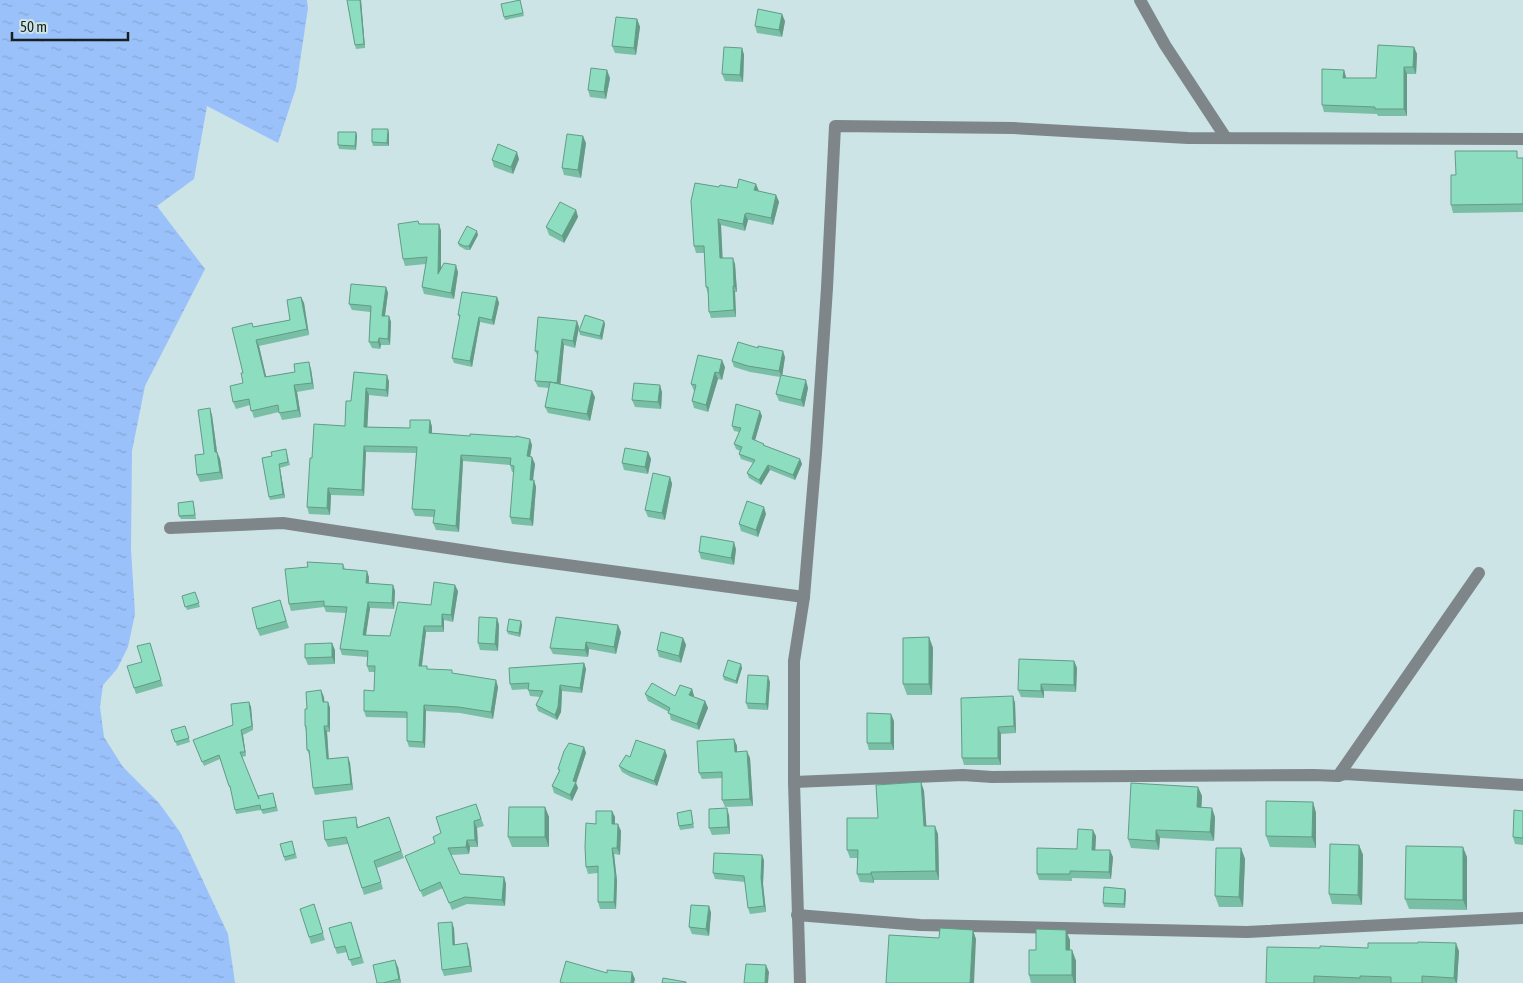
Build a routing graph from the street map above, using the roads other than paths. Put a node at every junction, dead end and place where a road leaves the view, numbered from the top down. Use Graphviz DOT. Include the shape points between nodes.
graph roads {
  1 [pos="1140,0"];
  2 [pos="1226,138"];
  3 [pos="1523,139"];
  4 [pos="170,528"];
  5 [pos="1479,573"];
  6 [pos="804,597"];
  7 [pos="1338,776"];
  8 [pos="794,782"];
  9 [pos="1523,785"];
  10 [pos="797,916"];
  11 [pos="1523,918"];
  12 [pos="800,983"];
  1 -- 2 [label="street" via="1164,45"];
  2 -- 3 [label="street"];
  2 -- 6 [label="street" via="1013,128 835,126 827,288"];
  4 -- 6 [label="street" via="283,523"];
  5 -- 7 [label="street"];
  6 -- 8 [label="street" via="794,661"];
  7 -- 8 [label="street" via="963,775"];
  7 -- 9 [label="street"];
  8 -- 10 [label="street"];
  10 -- 11 [label="street" via="920,925 1247,932"];
  10 -- 12 [label="street"];
}
